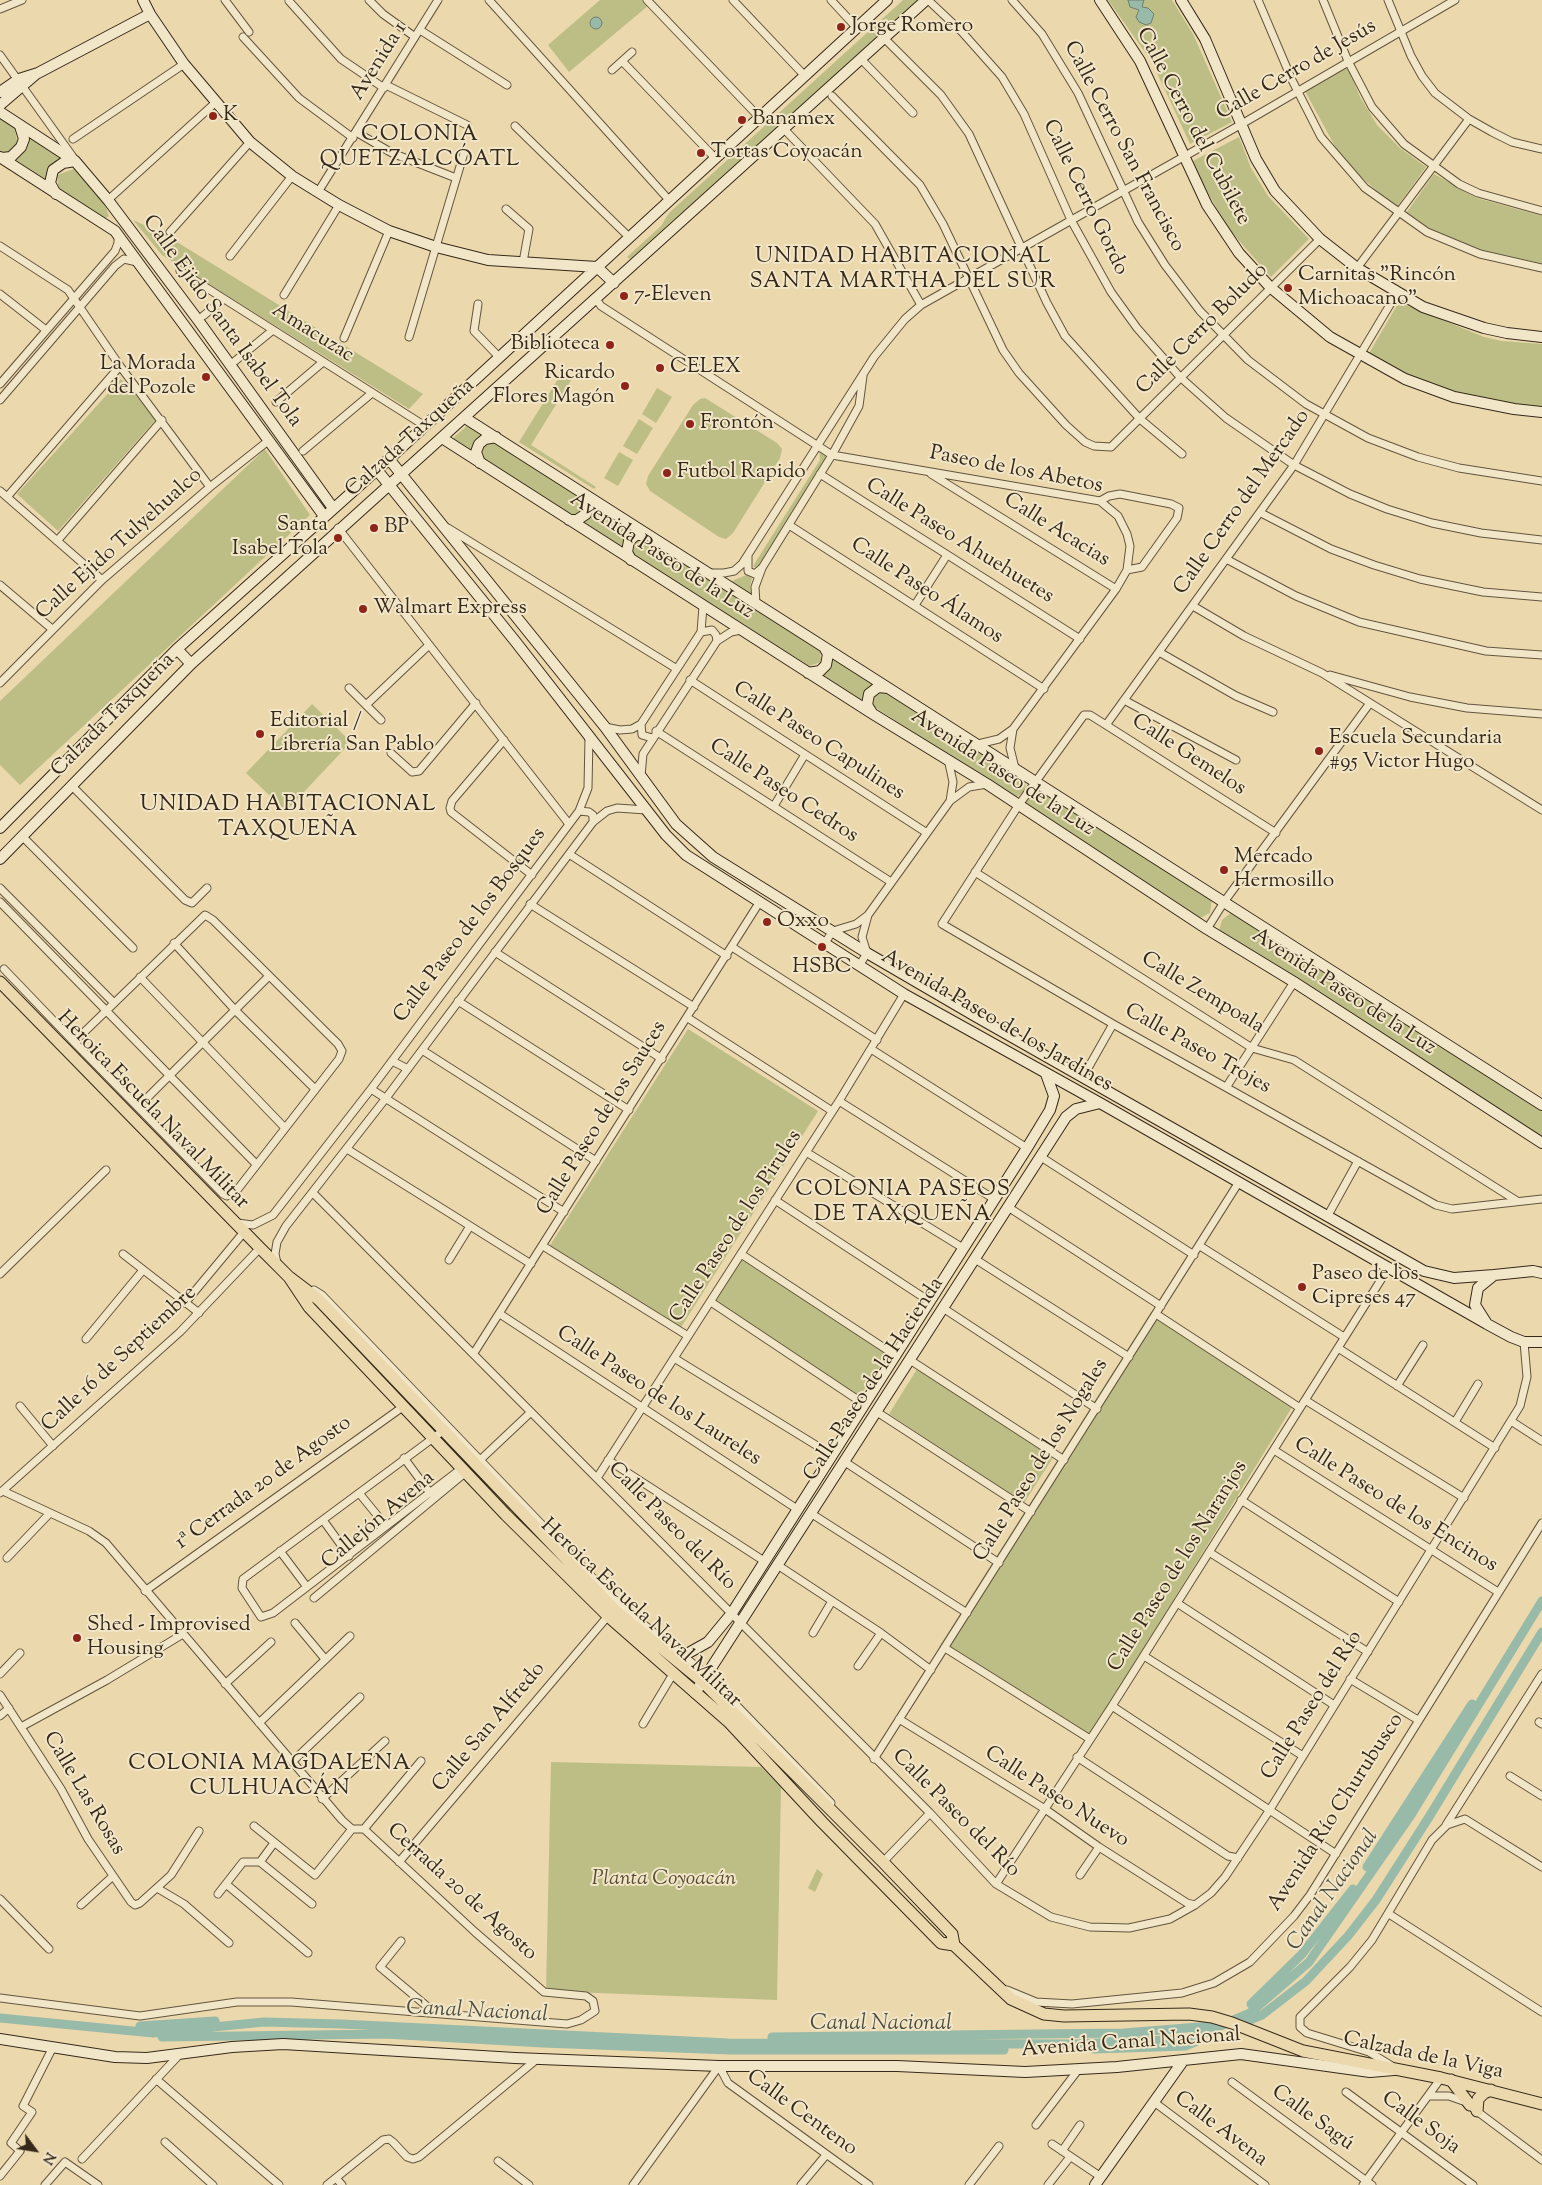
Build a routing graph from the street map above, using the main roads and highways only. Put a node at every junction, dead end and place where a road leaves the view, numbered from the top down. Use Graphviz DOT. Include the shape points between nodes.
graph roads {
  1 [pos="0,982"];
  2 [pos="290,1277"];
  3 [pos="954,1945"];
  4 [pos="1296,2048"];
  5 [pos="1446,2079"];
  6 [pos="1491,2090"];
  7 [pos="1542,2104"];
  1 -- 2 [label="main road, Heroica Escuela Naval Militar"];
  2 -- 3 [label="main road, Heroica Escuela Naval Militar" via="318,1299 478,1462 615,1610 704,1678 884,1860 952,1934"];
  2 -- 3 [label="main road, Heroica Escuela Naval Militar" via="309,1307 432,1438 608,1616 729,1722 942,1943"];
  3 -- 4 [label="main road, Heroica Escuela Naval Militar" via="1010,1999 1044,2014 1188,2014 1223,2020"];
  4 -- 5 [label="main road, Calzada de la Viga" via="1322,2056"];
  5 -- 6 [label="main road, Calzada de la Viga"];
  5 -- 6 [label="main road" via="1473,2108 1478,2099"];
  6 -- 7 [label="main road, Calzada de la Viga"];
}
